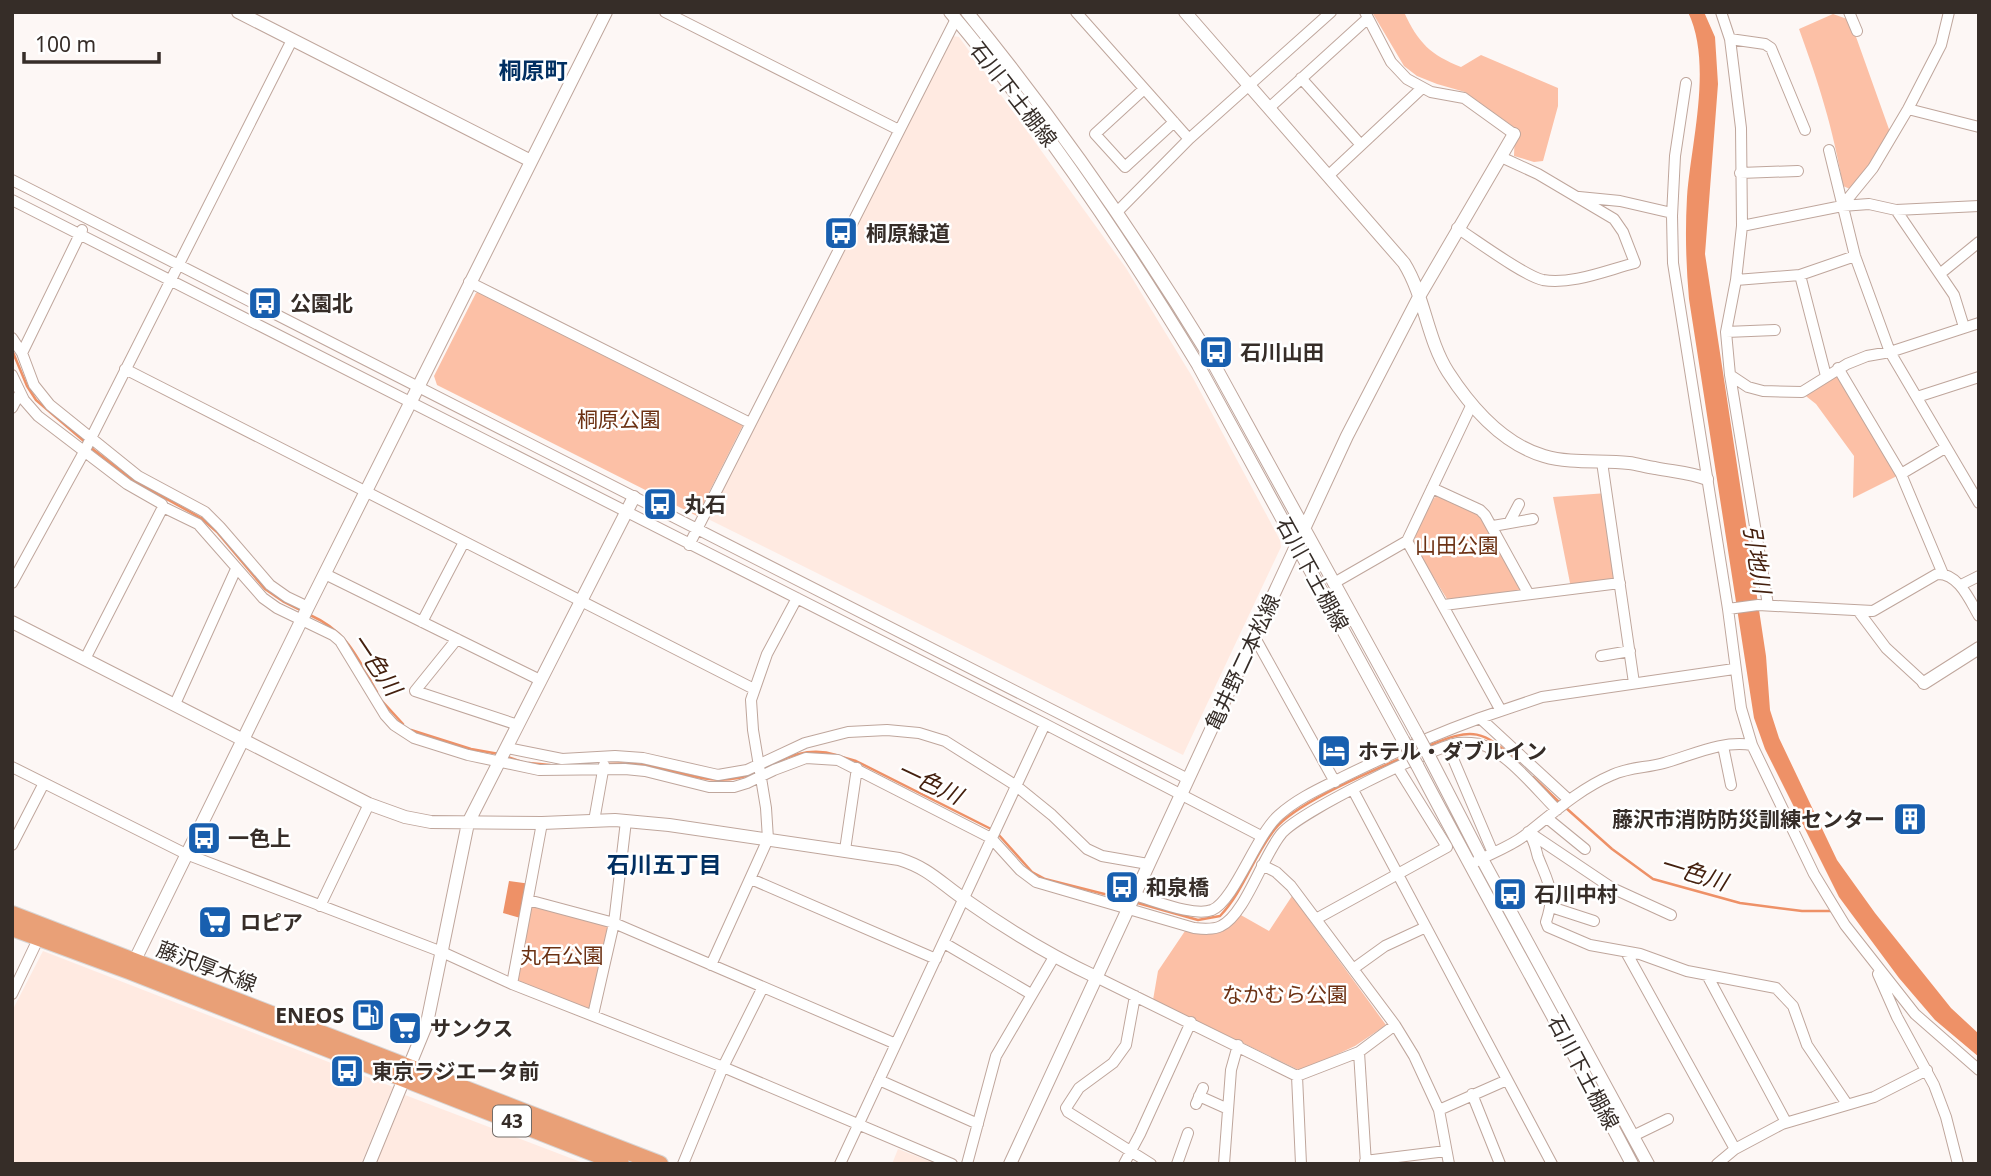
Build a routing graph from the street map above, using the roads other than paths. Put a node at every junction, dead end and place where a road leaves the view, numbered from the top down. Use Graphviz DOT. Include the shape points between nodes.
graph roads {
  1 [pos="238,12"];
  2 [pos="606,12"];
  3 [pos="665,12"];
  4 [pos="1076,12"];
  5 [pos="1331,12"];
  6 [pos="1721,12"];
  7 [pos="1849,12"];
  8 [pos="1949,12"];
  9 [pos="958,14"];
  10 [pos="1193,15"];
  11 [pos="1366,15"];
  12 [pos="1857,31"];
  13 [pos="1730,39"];
  14 [pos="292,40"];
  15 [pos="1301,78"];
  16 [pos="1686,83"];
  17 [pos="1248,84"];
  18 [pos="1144,89"];
  19 [pos="1421,89"];
  20 [pos="1269,108"];
  21 [pos="1908,110"];
  22 [pos="1174,122"];
  23 [pos="1979,127"];
  24 [pos="899,130"];
  25 [pos="1805,131"];
  26 [pos="1514,134"];
  27 [pos="1189,139"];
  28 [pos="1361,145"];
  29 [pos="1829,150"];
  30 [pos="1501,157"];
  31 [pos="531,161"];
  32 [pos="1798,172"];
  33 [pos="1740,173"];
  34 [pos="1328,176"];
  35 [pos="12,180"];
  36 [pos="1573,196"];
  37 [pos="12,200"];
  38 [pos="1842,206"];
  39 [pos="1979,206"];
  40 [pos="1896,210"];
  41 [pos="1118,211"];
  42 [pos="1672,213"];
  43 [pos="88,219"];
  44 [pos="1742,226"];
  45 [pos="1457,229"];
  46 [pos="80,234"];
  47 [pos="1979,242"];
  48 [pos="1855,256"];
  49 [pos="178,265"];
  50 [pos="1941,273"];
  51 [pos="1800,275"];
  52 [pos="170,280"];
  53 [pos="1736,280"];
  54 [pos="469,282"];
  55 [pos="1420,295"];
  56 [pos="1979,323"];
  57 [pos="1964,327"];
  58 [pos="1775,330"];
  59 [pos="1726,332"];
  60 [pos="12,338"];
  61 [pos="1890,352"];
  62 [pos="22,353"];
  63 [pos="1838,368"];
  64 [pos="125,369"];
  65 [pos="12,375"];
  66 [pos="1730,375"];
  67 [pos="1826,376"];
  68 [pos="1978,379"];
  69 [pos="417,386"];
  70 [pos="20,393"];
  71 [pos="1917,397"];
  72 [pos="409,403"];
  73 [pos="1472,404"];
  74 [pos="12,408"];
  75 [pos="750,423"];
  76 [pos="88,445"];
  77 [pos="1945,448"];
  78 [pos="1602,462"];
  79 [pos="1901,474"];
  80 [pos="1707,479"];
  81 [pos="1432,488"];
  82 [pos="365,492"];
  83 [pos="634,497"];
  84 [pos="1979,503"];
  85 [pos="1518,504"];
  86 [pos="163,507"];
  87 [pos="626,512"];
  88 [pos="1533,519"];
  89 [pos="1509,523"];
  90 [pos="1493,526"];
  91 [pos="697,528"];
  92 [pos="1304,530"];
  93 [pos="1407,541"];
  94 [pos="464,542"];
  95 [pos="688,545"];
  96 [pos="1297,546"];
  97 [pos="236,569"];
  98 [pos="325,574"];
  99 [pos="1942,574"];
  100 [pos="1979,576"];
  101 [pos="12,583"];
  102 [pos="1334,583"];
  103 [pos="1620,583"];
  104 [pos="1961,585"];
  105 [pos="1528,593"];
  106 [pos="797,598"];
  107 [pos="580,601"];
  108 [pos="1444,605"];
  109 [pos="1763,605"];
  110 [pos="1731,609"];
  111 [pos="1858,612"];
  112 [pos="305,613"];
  113 [pos="1979,617"];
  114 [pos="12,622"];
  115 [pos="422,622"];
  116 [pos="1254,636"];
  117 [pos="457,639"];
  118 [pos="1979,648"];
  119 [pos="1630,651"];
  120 [pos="1601,656"];
  121 [pos="85,659"];
  122 [pos="1734,669"];
  123 [pos="540,680"];
  124 [pos="1634,682"];
  125 [pos="1924,683"];
  126 [pos="754,689"];
  127 [pos="175,704"];
  128 [pos="1500,709"];
  129 [pos="1480,718"];
  130 [pos="1045,724"];
  131 [pos="518,725"];
  132 [pos="243,738"];
  133 [pos="1752,745"];
  134 [pos="1723,746"];
  135 [pos="1448,747"];
  136 [pos="503,755"];
  137 [pos="605,757"];
  138 [pos="758,765"];
  139 [pos="12,767"];
  140 [pos="857,768"];
  141 [pos="1398,768"];
  142 [pos="603,770"];
  143 [pos="760,778"];
  144 [pos="1188,779"];
  145 [pos="1335,782"];
  146 [pos="44,783"];
  147 [pos="1015,785"];
  148 [pos="1731,785"];
  149 [pos="1353,790"];
  150 [pos="1180,795"];
  151 [pos="369,804"];
  152 [pos="1562,805"];
  153 [pos="1547,818"];
  154 [pos="594,821"];
  155 [pos="626,821"];
  156 [pos="468,823"];
  157 [pos="542,823"];
  158 [pos="1528,832"];
  159 [pos="993,834"];
  160 [pos="1261,836"];
  161 [pos="768,839"];
  162 [pos="12,845"];
  163 [pos="1586,849"];
  164 [pos="845,850"];
  165 [pos="186,854"];
  166 [pos="1487,856"];
  167 [pos="1149,864"];
  168 [pos="1262,864"];
  169 [pos="1469,865"];
  170 [pos="1398,874"];
  171 [pos="751,879"];
  172 [pos="528,900"];
  173 [pos="964,900"];
  174 [pos="1131,902"];
  175 [pos="320,906"];
  176 [pos="1551,907"];
  177 [pos="12,914"];
  178 [pos="1671,915"];
  179 [pos="1316,919"];
  180 [pos="1594,921"];
  181 [pos="614,923"];
  182 [pos="1426,927"];
  183 [pos="12,928"];
  184 [pos="41,932"];
  185 [pos="944,943"];
  186 [pos="442,952"];
  187 [pos="1626,952"];
  188 [pos="1054,957"];
  189 [pos="936,959"];
  190 [pos="1873,961"];
  191 [pos="711,965"];
  192 [pos="132,966"];
  193 [pos="1353,969"];
  194 [pos="1707,975"];
  195 [pos="1097,978"];
  196 [pos="512,984"];
  197 [pos="763,987"];
  198 [pos="12,994"];
  199 [pos="1031,994"];
  200 [pos="1135,996"];
  201 [pos="593,1015"];
  202 [pos="1191,1023"];
  203 [pos="1395,1025"];
  204 [pos="896,1044"];
  205 [pos="1238,1045"];
  206 [pos="1359,1052"];
  207 [pos="723,1067"];
  208 [pos="1927,1070"];
  209 [pos="1979,1070"];
  210 [pos="406,1072"];
  211 [pos="1297,1076"];
  212 [pos="879,1080"];
  213 [pos="1507,1080"];
  214 [pos="1472,1094"];
  215 [pos="1199,1096"];
  216 [pos="1847,1104"];
  217 [pos="1228,1109"];
  218 [pos="1438,1110"];
  219 [pos="1668,1118"];
  220 [pos="1786,1122"];
  221 [pos="858,1124"];
  222 [pos="978,1124"];
  223 [pos="1188,1133"];
  224 [pos="1633,1136"];
  225 [pos="1735,1149"];
  226 [pos="1446,1151"];
  227 [pos="1132,1152"];
  228 [pos="1366,1162"];
  229 [pos="369,1164"];
  230 [pos="621,1164"];
  231 [pos="660,1164"];
  232 [pos="683,1164"];
  233 [pos="839,1164"];
  234 [pos="951,1164"];
  235 [pos="967,1164"];
  236 [pos="1010,1164"];
  237 [pos="1124,1164"];
  238 [pos="1151,1164"];
  239 [pos="1177,1164"];
  240 [pos="1224,1164"];
  241 [pos="1301,1164"];
  242 [pos="1449,1164"];
  243 [pos="1500,1164"];
  244 [pos="1552,1164"];
  245 [pos="1632,1164"];
  246 [pos="1648,1164"];
  247 [pos="1717,1164"];
  248 [pos="1958,1164"];
  1 -- 14 [label="street"];
  2 -- 31 [label="street"];
  3 -- 24 [label="street"];
  4 -- 18 [label="street"];
  5 -- 17 [label="street"];
  6 -- 13 [label="street"];
  7 -- 12 [label="street"];
  8 -- 21 [label="street" via="1941,45"];
  9 -- 24 [label="street"];
  9 -- 41 [label="street, 石川下土棚線" via="1035,96"];
  9 -- 96 [label="street, 石川下土棚線" via="1098,206 1198,365"];
  10 -- 17 [label="street"];
  11 -- 15 [label="street"];
  11 -- 19 [label="street" via="1391,62"];
  13 -- 25 [label="street" via="1772,48"];
  13 -- 33 [label="street" via="1741,128"];
  14 -- 31 [label="street"];
  14 -- 49 [label="street"];
  15 -- 20 [label="street"];
  15 -- 28 [label="street"];
  16 -- 42 [label="street"];
  17 -- 20 [label="street"];
  17 -- 27 [label="street"];
  18 -- 22 [label="street"];
  18 -- 22 [label="street" via="1095,134 1125,167"];
  19 -- 26 [label="street" via="1464,98"];
  19 -- 28 [label="street"];
  20 -- 34 [label="street"];
  21 -- 23 [label="street"];
  21 -- 38 [label="street" via="1873,168"];
  22 -- 27 [label="street"];
  24 -- 75 [label="street"];
  26 -- 30 [label="street, 亀井野二本松線"];
  27 -- 41 [label="street"];
  28 -- 34 [label="street"];
  29 -- 38 [label="street"];
  30 -- 36 [label="street"];
  30 -- 45 [label="street, 亀井野二本松線"];
  31 -- 54 [label="street"];
  32 -- 33 [label="street"];
  33 -- 44 [label="street"];
  34 -- 55 [label="street" via="1396,253"];
  35 -- 43 [label="street"];
  36 -- 42 [label="street"];
  36 -- 45 [label="street" via="1620,225 1635,263 1585,276 1542,279"];
  37 -- 46 [label="street"];
  38 -- 40 [label="street" via="1869,204"];
  38 -- 44 [label="street"];
  38 -- 48 [label="street"];
  39 -- 40 [label="street"];
  40 -- 50 [label="street"];
  41 -- 92 [label="street, 石川下土棚線" via="1210,357"];
  42 -- 80 [label="street" via="1675,282"];
  43 -- 46 [label="street"];
  43 -- 49 [label="street"];
  44 -- 53 [label="street"];
  45 -- 55 [label="street, 亀井野二本松線"];
  46 -- 52 [label="street"];
  46 -- 62 [label="street"];
  47 -- 50 [label="street"];
  48 -- 51 [label="street"];
  48 -- 61 [label="street"];
  49 -- 52 [label="street"];
  49 -- 69 [label="street"];
  50 -- 57 [label="street"];
  51 -- 53 [label="street"];
  51 -- 67 [label="street"];
  52 -- 64 [label="street"];
  52 -- 72 [label="street"];
  53 -- 59 [label="street"];
  54 -- 69 [label="street"];
  54 -- 75 [label="street"];
  55 -- 73 [label="street" via="1437,352"];
  55 -- 92 [label="street, 亀井野二本松線"];
  56 -- 57 [label="street"];
  57 -- 61 [label="street"];
  58 -- 59 [label="street"];
  59 -- 66 [label="street"];
  60 -- 62 [label="street"];
  61 -- 63 [label="street"];
  61 -- 71 [label="street"];
  62 -- 76 [label="street" via="38,392"];
  63 -- 67 [label="street"];
  63 -- 79 [label="street"];
  64 -- 76 [label="street"];
  64 -- 82 [label="street"];
  65 -- 70 [label="street"];
  66 -- 67 [label="street" via="1748,387 1784,393 1802,393"];
  66 -- 109 [label="street"];
  68 -- 71 [label="street"];
  69 -- 72 [label="street"];
  69 -- 83 [label="street"];
  70 -- 74 [label="street"];
  70 -- 76 [label="street" via="38,416"];
  71 -- 77 [label="street"];
  72 -- 82 [label="street"];
  72 -- 87 [label="street"];
  73 -- 78 [label="street" via="1498,430 1533,452"];
  73 -- 81 [label="street"];
  75 -- 91 [label="street"];
  76 -- 86 [label="street" via="127,484"];
  76 -- 101 [label="street"];
  76 -- 112 [label="street" via="212,518 270,585"];
  77 -- 79 [label="street"];
  77 -- 84 [label="street"];
  78 -- 80 [label="street" via="1679,470"];
  78 -- 103 [label="street"];
  79 -- 99 [label="street"];
  80 -- 110 [label="street"];
  81 -- 90 [label="street" via="1480,510"];
  81 -- 93 [label="street"];
  82 -- 94 [label="street"];
  82 -- 98 [label="street"];
  83 -- 87 [label="street"];
  83 -- 91 [label="street"];
  85 -- 89 [label="street"];
  86 -- 97 [label="street" via="198,524"];
  86 -- 121 [label="street"];
  87 -- 95 [label="street"];
  87 -- 107 [label="street"];
  88 -- 89 [label="street"];
  89 -- 90 [label="street"];
  90 -- 105 [label="street"];
  91 -- 95 [label="street"];
  91 -- 144 [label="street"];
  92 -- 96 [label="street, 亀井野二本松線"];
  92 -- 102 [label="street, 石川下土棚線"];
  93 -- 102 [label="street"];
  93 -- 108 [label="street"];
  94 -- 107 [label="street"];
  94 -- 115 [label="street"];
  95 -- 106 [label="street"];
  96 -- 116 [label="street, 亀井野二本松線"];
  96 -- 169 [label="street, 石川下土棚線, bridge"];
  97 -- 112 [label="street" via="263,598"];
  97 -- 127 [label="street"];
  98 -- 112 [label="street"];
  98 -- 115 [label="street"];
  99 -- 104 [label="street"];
  99 -- 111 [label="street" via="1873,611"];
  100 -- 104 [label="street"];
  102 -- 166 [label="street, 石川下土棚線, bridge"];
  103 -- 105 [label="street"];
  103 -- 119 [label="street"];
  104 -- 113 [label="street"];
  105 -- 108 [label="street"];
  106 -- 126 [label="street"];
  106 -- 130 [label="street"];
  107 -- 123 [label="street"];
  107 -- 126 [label="street"];
  108 -- 128 [label="street"];
  109 -- 110 [label="street"];
  109 -- 111 [label="street"];
  110 -- 122 [label="street"];
  111 -- 125 [label="street" via="1886,648"];
  112 -- 132 [label="street"];
  112 -- 136 [label="street" via="340,641 378,704 404,733 468,755"];
  114 -- 121 [label="street"];
  115 -- 117 [label="street"];
  116 -- 144 [label="street, 亀井野二本松線"];
  116 -- 145 [label="street"];
  117 -- 123 [label="street"];
  117 -- 131 [label="street" via="415,691"];
  118 -- 125 [label="street"];
  119 -- 120 [label="street"];
  119 -- 124 [label="street"];
  121 -- 127 [label="street"];
  122 -- 124 [label="street"];
  122 -- 133 [label="street"];
  123 -- 131 [label="street"];
  124 -- 128 [label="street"];
  126 -- 138 [label="street" via="751,710"];
  127 -- 132 [label="street"];
  128 -- 129 [label="street"];
  129 -- 145 [label="street"];
  129 -- 152 [label="street"];
  130 -- 147 [label="street"];
  130 -- 150 [label="street"];
  131 -- 136 [label="street"];
  132 -- 151 [label="street"];
  132 -- 165 [label="street"];
  133 -- 134 [label="street"];
  133 -- 190 [label="street" via="1804,855 1833,906"];
  134 -- 148 [label="street"];
  134 -- 152 [label="street" via="1613,774"];
  135 -- 141 [label="street"];
  135 -- 152 [label="street" via="1467,743 1490,748"];
  135 -- 166 [label="street"];
  136 -- 137 [label="street"];
  136 -- 142 [label="street" via="538,770"];
  136 -- 156 [label="street"];
  137 -- 138 [label="street" via="643,758 718,775"];
  137 -- 142 [label="street"];
  138 -- 143 [label="street"];
  138 -- 147 [label="street" via="826,737 905,731 945,741"];
  139 -- 146 [label="street"];
  140 -- 143 [label="street" via="838,760 806,758"];
  140 -- 159 [label="street"];
  140 -- 164 [label="street"];
  141 -- 149 [label="street"];
  141 -- 170 [label="street" via="1447,848"];
  142 -- 143 [label="street" via="645,771 709,788 734,787"];
  142 -- 154 [label="street"];
  143 -- 161 [label="street"];
  144 -- 150 [label="street, 亀井野二本松線"];
  145 -- 160 [label="street" via="1294,804"];
  146 -- 162 [label="street"];
  146 -- 165 [label="street"];
  147 -- 159 [label="street"];
  147 -- 167 [label="street" via="1087,849"];
  149 -- 168 [label="street" via="1285,830"];
  149 -- 170 [label="street"];
  150 -- 160 [label="street"];
  150 -- 167 [label="street, 亀井野二本松線"];
  151 -- 156 [label="street" via="431,822"];
  151 -- 175 [label="street"];
  152 -- 153 [label="street"];
  153 -- 158 [label="street"];
  153 -- 163 [label="street"];
  154 -- 155 [label="street"];
  154 -- 157 [label="street"];
  155 -- 161 [label="street"];
  155 -- 181 [label="street"];
  156 -- 157 [label="street"];
  156 -- 186 [label="street"];
  157 -- 172 [label="street"];
  158 -- 166 [label="street"];
  158 -- 176 [label="street" via="1551,886"];
  158 -- 178 [label="street" via="1612,888"];
  159 -- 173 [label="street"];
  159 -- 174 [label="street" via="1020,870 1036,882"];
  160 -- 174 [label="street" via="1224,901 1211,910"];
  161 -- 164 [label="street"];
  161 -- 171 [label="street"];
  164 -- 173 [label="street" via="918,865"];
  165 -- 175 [label="street"];
  165 -- 192 [label="street"];
  166 -- 169 [label="street"];
  166 -- 224 [label="street, 石川下土棚線"];
  167 -- 174 [label="street, 亀井野二本松線"];
  168 -- 174 [label="street" via="1235,912 1218,927 1194,928"];
  168 -- 179 [label="street" via="1291,886"];
  169 -- 245 [label="street, 石川下土棚線"];
  170 -- 179 [label="street"];
  170 -- 182 [label="street"];
  171 -- 189 [label="street"];
  171 -- 191 [label="street"];
  172 -- 181 [label="street"];
  172 -- 196 [label="street"];
  173 -- 185 [label="street"];
  173 -- 188 [label="street"];
  174 -- 195 [label="street, 亀井野二本松線"];
  175 -- 186 [label="street"];
  176 -- 180 [label="street"];
  176 -- 187 [label="street" via="1548,927 1590,945"];
  177 -- 184 [label="main road, 藤沢厚木線 / 43"];
  179 -- 193 [label="street"];
  181 -- 191 [label="street"];
  181 -- 201 [label="street"];
  182 -- 193 [label="street" via="1385,946"];
  182 -- 213 [label="street"];
  183 -- 184 [label="main road, 藤沢厚木線 / 43"];
  184 -- 192 [label="main road, 藤沢厚木線 / 43"];
  184 -- 198 [label="street"];
  185 -- 189 [label="street"];
  185 -- 199 [label="street"];
  186 -- 196 [label="street"];
  186 -- 210 [label="street" via="427,1023"];
  187 -- 194 [label="street"];
  187 -- 225 [label="street"];
  188 -- 195 [label="street"];
  188 -- 199 [label="street"];
  189 -- 204 [label="street"];
  190 -- 208 [label="street"];
  190 -- 209 [label="street" via="1915,1014"];
  191 -- 197 [label="street"];
  192 -- 210 [label="main road, 藤沢厚木線 / 43"];
  193 -- 203 [label="street"];
  194 -- 216 [label="street" via="1764,984 1785,996 1807,1045"];
  194 -- 220 [label="street"];
  195 -- 200 [label="street"];
  195 -- 236 [label="street, 亀井野二本松線"];
  196 -- 201 [label="street"];
  197 -- 204 [label="street"];
  197 -- 207 [label="street"];
  199 -- 222 [label="street" via="996,1056"];
  200 -- 202 [label="street"];
  200 -- 227 [label="street" via="1126,1045 1113,1063 1079,1088 1066,1108"];
  201 -- 207 [label="street"];
  202 -- 205 [label="street"];
  202 -- 227 [label="street"];
  203 -- 206 [label="street"];
  203 -- 218 [label="street"];
  204 -- 212 [label="street"];
  205 -- 211 [label="street"];
  205 -- 217 [label="street"];
  206 -- 211 [label="street"];
  206 -- 228 [label="street"];
  207 -- 221 [label="street"];
  207 -- 232 [label="street"];
  208 -- 216 [label="street" via="1874,1097"];
  208 -- 248 [label="street"];
  210 -- 229 [label="street"];
  210 -- 230 [label="main road, 藤沢厚木線 / 43"];
  210 -- 231 [label="main road, 藤沢厚木線 / 43"];
  211 -- 241 [label="street"];
  212 -- 221 [label="street"];
  212 -- 222 [label="street"];
  213 -- 214 [label="street"];
  213 -- 244 [label="street"];
  214 -- 218 [label="street"];
  214 -- 243 [label="street"];
  215 -- 217 [label="street"];
  216 -- 220 [label="street"];
  217 -- 240 [label="street"];
  218 -- 226 [label="street"];
  219 -- 224 [label="street"];
  220 -- 225 [label="street"];
  221 -- 233 [label="street"];
  221 -- 234 [label="street"];
  222 -- 235 [label="street"];
  223 -- 239 [label="street"];
  224 -- 246 [label="street, 石川下土棚線"];
  225 -- 247 [label="street"];
  226 -- 228 [label="street"];
  226 -- 242 [label="street"];
  227 -- 237 [label="street"];
  227 -- 238 [label="street"];
}
